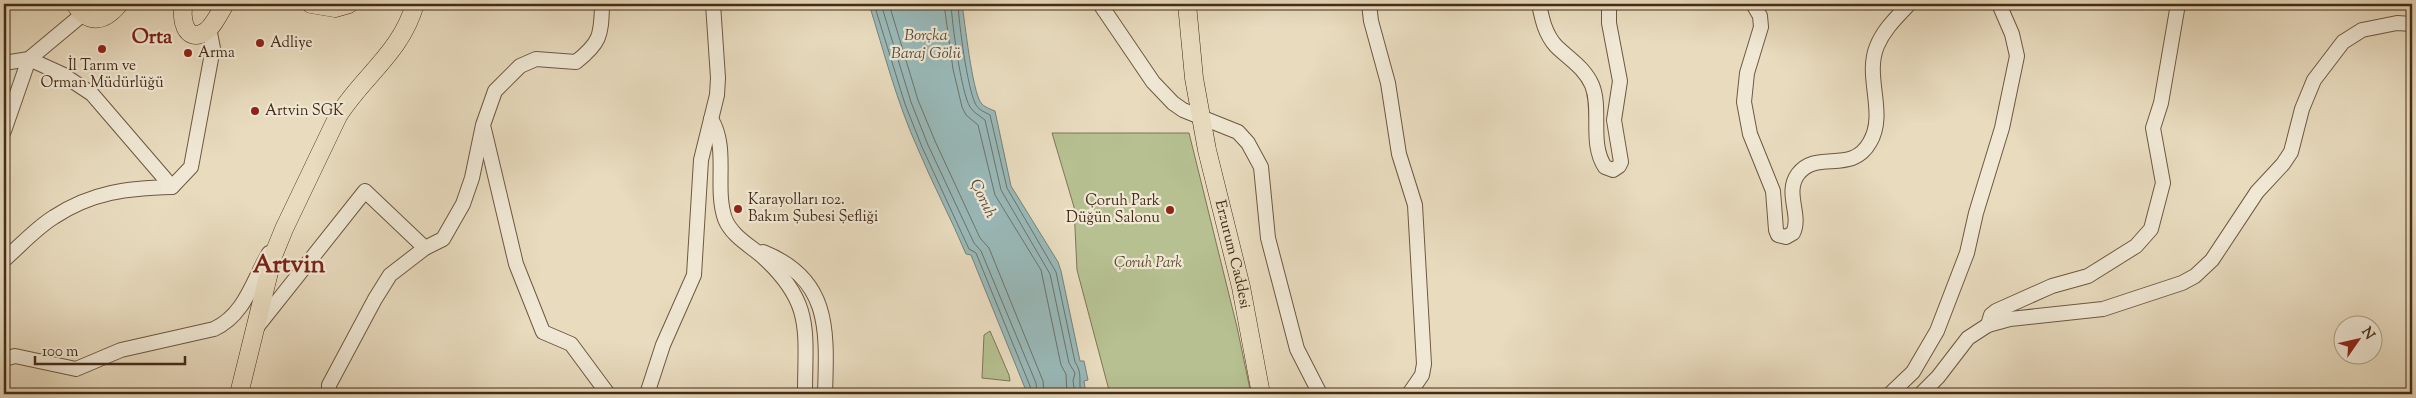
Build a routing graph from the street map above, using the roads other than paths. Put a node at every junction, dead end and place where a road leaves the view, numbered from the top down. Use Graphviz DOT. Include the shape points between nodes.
graph roads {
  1 [pos="119,4"];
  2 [pos="184,4"];
  3 [pos="226,4"];
  4 [pos="311,4"];
  5 [pos="349,4"];
  6 [pos="415,4"];
  7 [pos="601,4"];
  8 [pos="713,4"];
  9 [pos="1100,4"];
  10 [pos="1187,4"];
  11 [pos="1369,4"];
  12 [pos="1539,4"];
  13 [pos="1609,4"];
  14 [pos="1753,4"];
  15 [pos="1909,4"];
  16 [pos="1999,4"];
  17 [pos="2178,4"];
  18 [pos="79,9"];
  19 [pos="2412,24"];
  20 [pos="209,28"];
  21 [pos="29,59"];
  22 [pos="4,63"];
  23 [pos="1201,116"];
  24 [pos="711,118"];
  25 [pos="483,125"];
  26 [pos="4,131"];
  27 [pos="172,187"];
  28 [pos="284,229"];
  29 [pos="751,247"];
  30 [pos="425,248"];
  31 [pos="4,260"];
  32 [pos="1988,324"];
  33 [pos="255,330"];
  34 [pos="4,359"];
  35 [pos="239,394"];
  36 [pos="329,394"];
  37 [pos="608,394"];
  38 [pos="647,394"];
  39 [pos="805,394"];
  40 [pos="825,394"];
  41 [pos="1261,394"];
  42 [pos="1320,394"];
  43 [pos="1409,394"];
  44 [pos="1890,394"];
  45 [pos="1921,394"];
  1 -- 18 [label="main road" via="102,18 90,18"];
  2 -- 20 [label="main road" via="182,19 187,30 200,34"];
  3 -- 20 [label="main road"];
  4 -- 5 [label="main road" via="335,8"];
  6 -- 28 [label="main road" via="389,56 338,116"];
  7 -- 25 [label="street" via="601,31 592,49 576,62 536,59 520,66 495,91"];
  8 -- 24 [label="street" via="718,78"];
  9 -- 23 [label="street" via="1153,82 1173,103"];
  10 -- 23 [label="main road, Erzurum Caddesi"];
  11 -- 43 [label="street" via="1418,230 1424,364 1422,375"];
  12 -- 13 [label="street" via="1549,36 1589,78 1595,98 1596,136 1601,159 1605,167 1614,170 1621,162 1614,120 1620,81 1609,23"];
  14 -- 15 [label="street" via="1761,26 1744,87 1746,119 1772,191 1776,230 1778,235 1786,238 1795,227 1792,191 1798,174 1812,163 1844,162 1854,158 1870,144 1876,126 1872,70 1876,47 1888,27"];
  16 -- 44 [label="street" via="2017,56 2002,128 1976,212 1967,254 1937,332 1913,372"];
  17 -- 32 [label="street" via="2161,103 2153,128 2163,183 2151,229 2136,246 2101,269 2052,286 1996,312"];
  18 -- 21 [label="street"];
  19 -- 32 [label="street" via="2362,30 2343,42 2314,80 2283,164 2257,192 2212,260 2195,276 2103,309"];
  20 -- 27 [label="street" via="213,48 191,167"];
  21 -- 22 [label="street"];
  21 -- 26 [label="street"];
  21 -- 27 [label="street" via="62,74 92,94"];
  23 -- 41 [label="main road, Erzurum Caddesi" via="1241,287"];
  23 -- 42 [label="street" via="1238,132 1262,167 1268,238 1297,349"];
  24 -- 29 [label="street" via="719,136 723,213 730,228"];
  24 -- 38 [label="street" via="701,160 694,276 663,345"];
  25 -- 30 [label="street" via="463,204 443,238"];
  25 -- 37 [label="street" via="516,264 543,332 571,344"];
  27 -- 31 [label="street" via="129,188 91,198 53,217"];
  28 -- 33 [label="main road"];
  28 -- 34 [label="street" via="243,303 224,324 214,329 121,350 76,368 15,356"];
  29 -- 39 [label="street" via="786,279 800,305 805,335"];
  29 -- 40 [label="street" via="794,268 810,287 820,310 826,338"];
  30 -- 33 [label="street" via="365,191"];
  30 -- 36 [label="street" via="390,275 329,385"];
  32 -- 45 [label="street" via="1968,338"];
  33 -- 35 [label="main road"];
}
